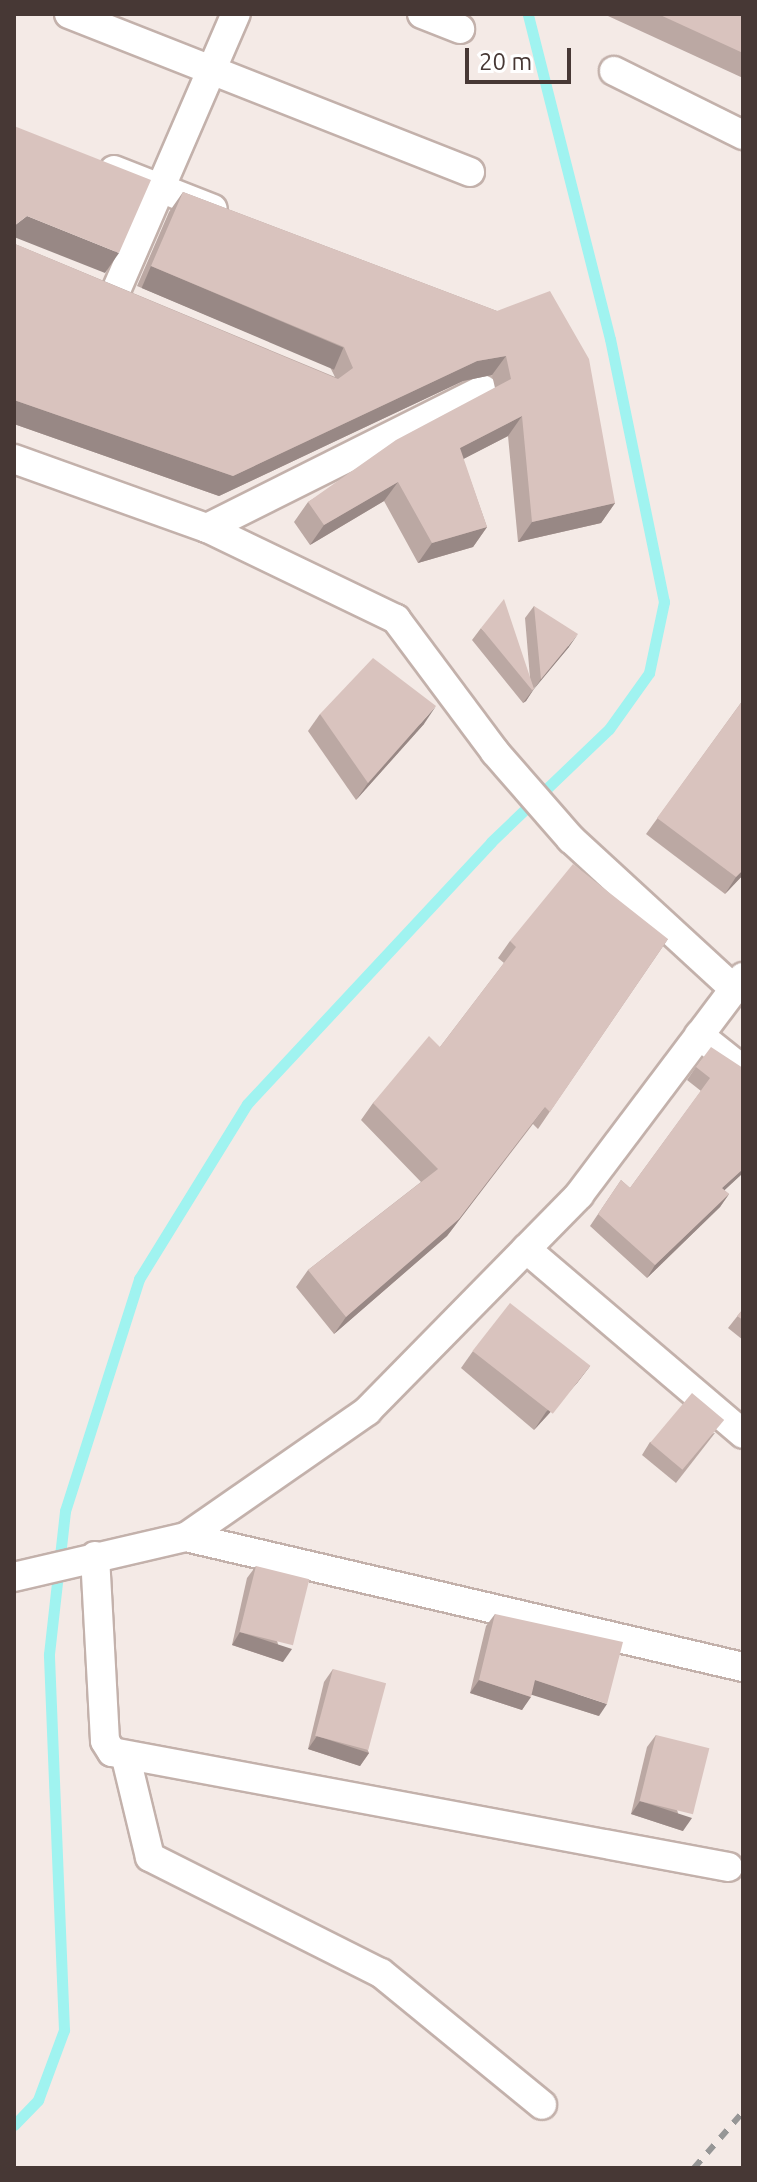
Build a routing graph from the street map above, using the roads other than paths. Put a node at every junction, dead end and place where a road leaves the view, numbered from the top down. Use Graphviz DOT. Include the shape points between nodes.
graph roads {
  1 [pos="69,14"];
  2 [pos="236,14"];
  3 [pos="422,14"];
  4 [pos="460,29"];
  5 [pos="212,71"];
  6 [pos="614,71"];
  7 [pos="743,135"];
  8 [pos="87,159"];
  9 [pos="470,172"];
  10 [pos="160,189"];
  11 [pos="248,223"];
  12 [pos="86,282"];
  13 [pos="115,293"];
  14 [pos="143,305"];
  15 [pos="483,390"];
  16 [pos="14,459"];
  17 [pos="207,528"];
  18 [pos="738,983"];
  19 [pos="699,1035"];
  20 [pos="743,1070"];
  21 [pos="526,1249"];
  22 [pos="743,1434"];
  23 [pos="186,1537"];
  24 [pos="89,1557"];
  25 [pos="14,1577"];
  26 [pos="743,1667"];
  27 [pos="126,1758"];
  28 [pos="728,1867"];
  29 [pos="542,2105"];
  1 -- 5 [label="street"];
  2 -- 5 [label="street"];
  3 -- 4 [label="street"];
  5 -- 9 [label="street"];
  5 -- 10 [label="street"];
  6 -- 7 [label="street"];
  8 -- 10 [label="street"];
  10 -- 11 [label="street"];
  10 -- 13 [label="street"];
  12 -- 13 [label="street"];
  13 -- 14 [label="street"];
  15 -- 17 [label="street"];
  16 -- 17 [label="street"];
  17 -- 18 [label="street" via="396,619 495,752 571,839"];
  18 -- 19 [label="street"];
  19 -- 20 [label="street"];
  19 -- 21 [label="street" via="579,1195"];
  21 -- 22 [label="street"];
  21 -- 23 [label="street" via="367,1411"];
  23 -- 24 [label="street"];
  23 -- 26 [label="street"];
  24 -- 25 [label="street"];
  24 -- 27 [label="street" via="105,1741"];
  27 -- 28 [label="street"];
  27 -- 29 [label="street" via="150,1857 381,1973"];
}
